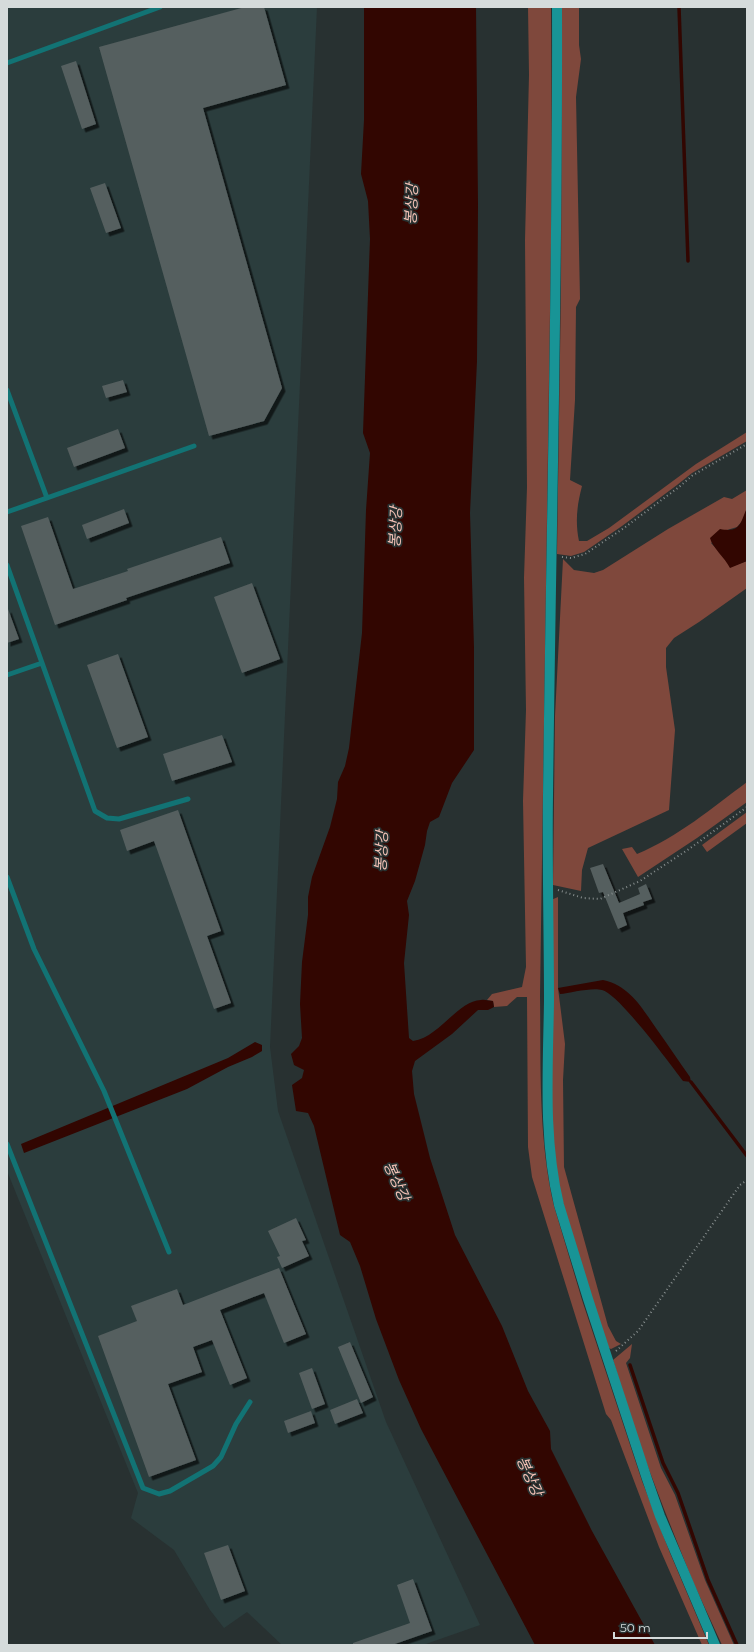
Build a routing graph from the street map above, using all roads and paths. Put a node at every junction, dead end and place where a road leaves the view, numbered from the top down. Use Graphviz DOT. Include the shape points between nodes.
graph roads {
  1 [pos="160,7"];
  2 [pos="557,7"];
  3 [pos="7,63"];
  4 [pos="7,390"];
  5 [pos="747,444"];
  6 [pos="194,446"];
  7 [pos="47,498"];
  8 [pos="7,512"];
  9 [pos="553,556"];
  10 [pos="7,566"];
  11 [pos="42,663"];
  12 [pos="7,675"];
  13 [pos="188,799"];
  14 [pos="747,807"];
  15 [pos="7,877"];
  16 [pos="547,887"];
  17 [pos="7,1144"];
  18 [pos="747,1180"];
  19 [pos="169,1252"];
  20 [pos="607,1358"];
  21 [pos="250,1402"];
  22 [pos="715,1645"];
  1 -- 3 [label="lane"];
  2 -- 9 [label="main road" via="558,175"];
  4 -- 7 [label="lane"];
  5 -- 9 [label="path" via="694,475 585,554 571,558"];
  6 -- 7 [label="lane"];
  7 -- 8 [label="lane"];
  9 -- 16 [label="main road"];
  10 -- 11 [label="lane"];
  11 -- 12 [label="lane"];
  11 -- 13 [label="lane" via="95,811 107,818 119,819"];
  14 -- 16 [label="path" via="689,850 640,881 600,899 583,898"];
  15 -- 19 [label="lane" via="34,949 104,1091"];
  16 -- 20 [label="main road" via="547,1117 553,1178"];
  17 -- 21 [label="lane" via="143,1488 159,1494 170,1491 213,1466 221,1457 236,1424"];
  18 -- 20 [label="path" via="740,1185 638,1331"];
  20 -- 22 [label="main road" via="660,1516"];
}
